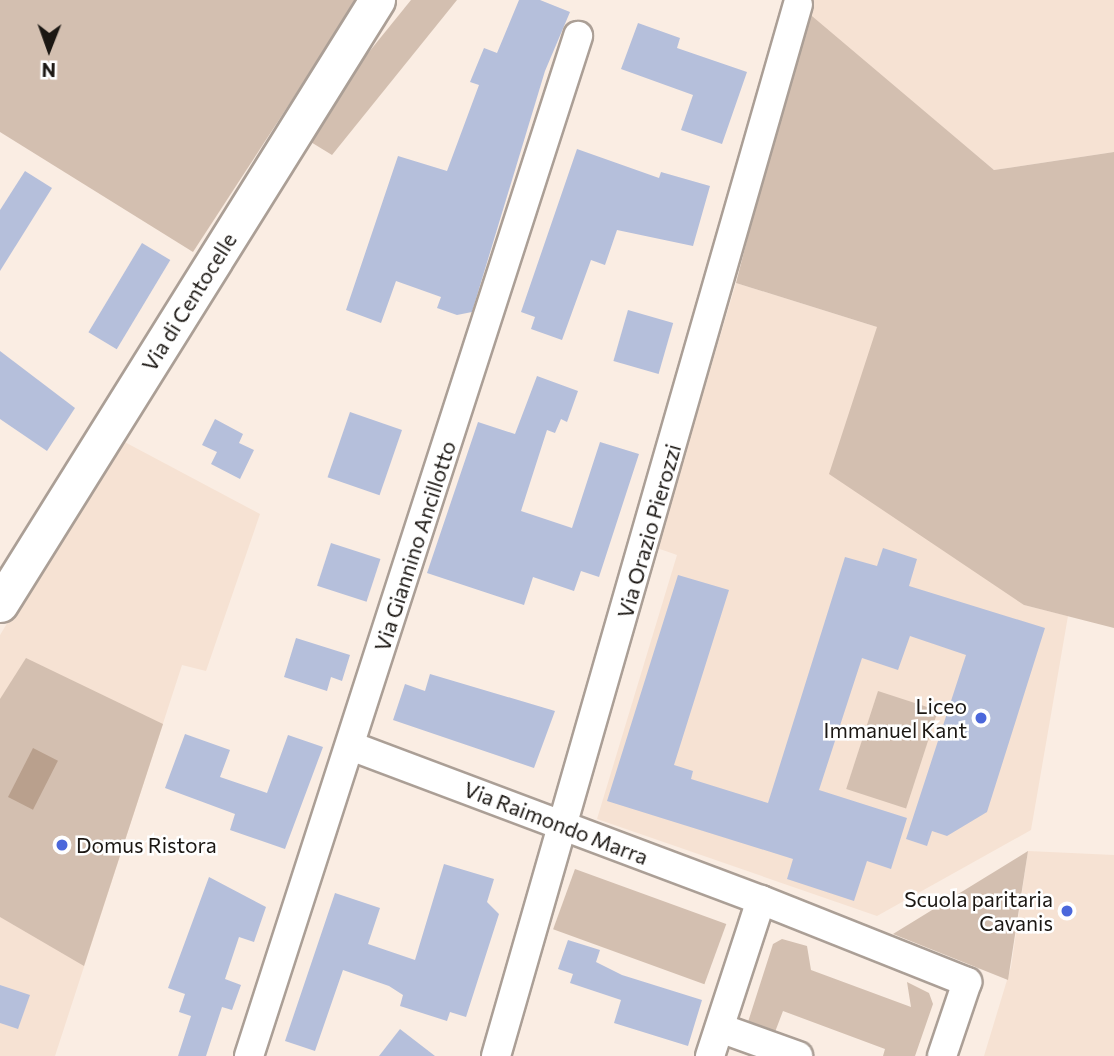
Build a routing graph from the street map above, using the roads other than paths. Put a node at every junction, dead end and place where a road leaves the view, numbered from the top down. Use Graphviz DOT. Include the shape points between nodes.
graph roads {
  1 [pos="377,0"];
  2 [pos="798,4"];
  3 [pos="578,36"];
  4 [pos="0,604"];
  5 [pos="351,746"];
  6 [pos="566,828"];
  7 [pos="761,900"];
  8 [pos="720,1028"];
  9 [pos="249,1056"];
  10 [pos="496,1056"];
  11 [pos="710,1056"];
  12 [pos="798,1056"];
  13 [pos="942,1056"];
  1 -- 4 [label="street, Via di Centocelle"];
  2 -- 6 [label="street, Via Orazio Pierozzi"];
  3 -- 5 [label="street, Via Giannino Ancillotto"];
  5 -- 6 [label="street, Via Raimondo Marra"];
  5 -- 9 [label="street, Via Giannino Ancillotto"];
  6 -- 7 [label="street, Via Raimondo Marra"];
  6 -- 10 [label="street, Via Orazio Pierozzi"];
  7 -- 8 [label="street"];
  7 -- 13 [label="street, Via Raimondo Marra" via="967,982"];
  8 -- 11 [label="street"];
  8 -- 12 [label="street"];
}
